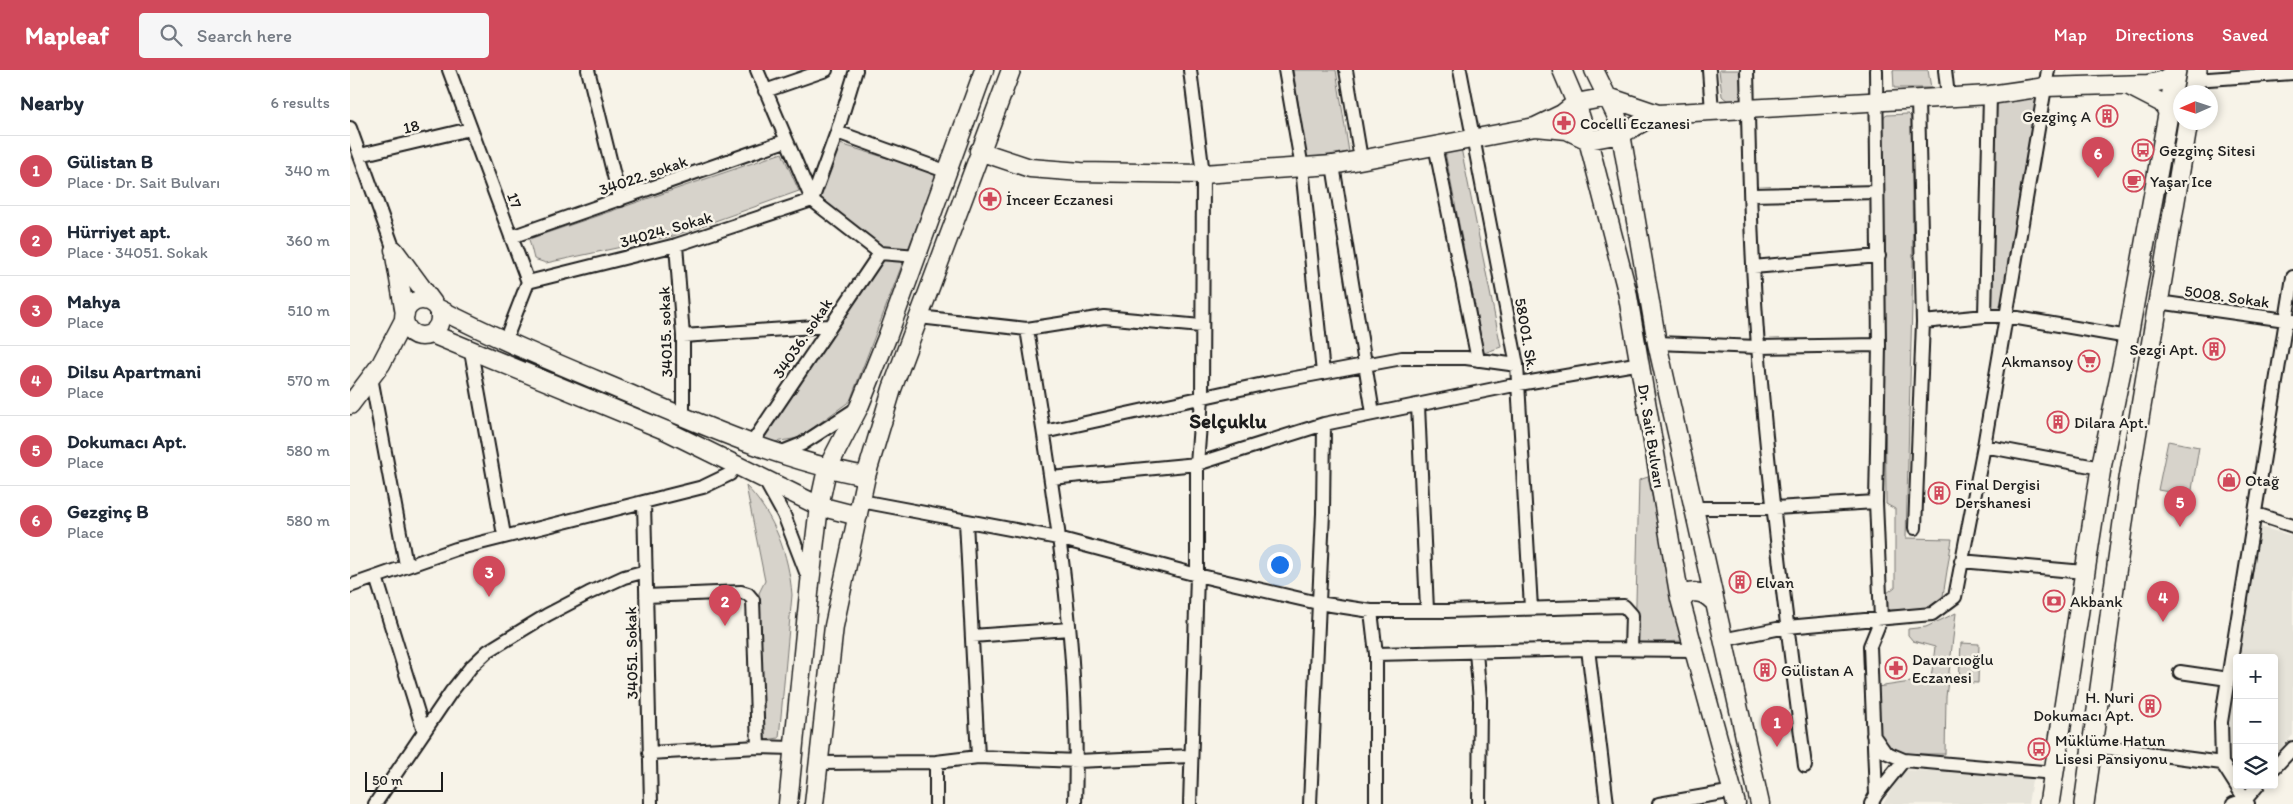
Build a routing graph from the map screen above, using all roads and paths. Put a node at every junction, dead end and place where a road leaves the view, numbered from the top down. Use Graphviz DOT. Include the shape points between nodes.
graph roads {
  1 [pos="449,70"];
  2 [pos="588,70"];
  3 [pos="758,70"];
  4 [pos="826,70"];
  5 [pos="856,70"];
  6 [pos="984,70"];
  7 [pos="1011,70"];
  8 [pos="1190,70"];
  9 [pos="1285,70"];
  10 [pos="1346,70"];
  11 [pos="1460,70"];
  12 [pos="1562,70"];
  13 [pos="1594,70"];
  14 [pos="1709,70"];
  15 [pos="1747,70"];
  16 [pos="1876,70"];
  17 [pos="1945,70"];
  18 [pos="2176,72"];
  19 [pos="2293,73"];
  20 [pos="2047,78"];
  21 [pos="2195,81"];
  22 [pos="2128,85"];
  23 [pos="765,91"];
  24 [pos="1990,95"];
  25 [pos="1948,96"];
  26 [pos="1608,97"];
  27 [pos="1918,99"];
  28 [pos="1877,101"];
  29 [pos="1576,103"];
  30 [pos="1748,109"];
  31 [pos="1712,111"];
  32 [pos="2168,112"];
  33 [pos="1658,114"];
  34 [pos="1535,127"];
  35 [pos="350,128"];
  36 [pos="470,129"];
  37 [pos="2187,130"];
  38 [pos="837,132"];
  39 [pos="1621,134"];
  40 [pos="1472,137"];
  41 [pos="1588,140"];
  42 [pos="785,141"];
  43 [pos="1435,144"];
  44 [pos="979,151"];
  45 [pos="360,155"];
  46 [pos="1361,159"];
  47 [pos="1333,165"];
  48 [pos="1302,168"];
  49 [pos="948,172"];
  50 [pos="1203,174"];
  51 [pos="1877,192"];
  52 [pos="1751,195"];
  53 [pos="620,200"];
  54 [pos="812,200"];
  55 [pos="511,237"];
  56 [pos="676,245"];
  57 [pos="394,250"];
  58 [pos="880,252"];
  59 [pos="917,256"];
  60 [pos="1879,256"];
  61 [pos="1753,267"];
  62 [pos="2293,277"];
  63 [pos="528,282"];
  64 [pos="2158,302"];
  65 [pos="435,306"];
  66 [pos="1985,316"];
  67 [pos="2006,316"];
  68 [pos="404,317"];
  69 [pos="919,317"];
  70 [pos="2290,321"];
  71 [pos="1923,322"];
  72 [pos="829,326"];
  73 [pos="1201,326"];
  74 [pos="1027,329"];
  75 [pos="426,335"];
  76 [pos="683,336"];
  77 [pos="2128,337"];
  78 [pos="504,341"];
  79 [pos="1657,343"];
  80 [pos="1879,345"];
  81 [pos="1758,347"];
  82 [pos="471,351"];
  83 [pos="1478,360"];
  84 [pos="1641,363"];
  85 [pos="1517,364"];
  86 [pos="1366,365"];
  87 [pos="376,371"];
  88 [pos="1323,373"];
  89 [pos="1519,384"];
  90 [pos="1202,398"];
  91 [pos="350,405"];
  92 [pos="1418,405"];
  93 [pos="859,406"];
  94 [pos="1373,413"];
  95 [pos="683,417"];
  96 [pos="1324,424"];
  97 [pos="1044,432"];
  98 [pos="752,443"];
  99 [pos="1984,446"];
  100 [pos="777,454"];
  101 [pos="735,463"];
  102 [pos="1197,464"];
  103 [pos="2102,468"];
  104 [pos="827,469"];
  105 [pos="866,476"];
  106 [pos="763,477"];
  107 [pos="1051,478"];
  108 [pos="644,502"];
  109 [pos="1876,502"];
  110 [pos="819,506"];
  111 [pos="860,508"];
  112 [pos="1695,508"];
  113 [pos="1775,508"];
  114 [pos="2256,514"];
  115 [pos="966,521"];
  116 [pos="2293,526"];
  117 [pos="1915,528"];
  118 [pos="504,535"];
  119 [pos="1058,538"];
  120 [pos="1961,561"];
  121 [pos="406,566"];
  122 [pos="646,571"];
  123 [pos="2084,572"];
  124 [pos="1197,575"];
  125 [pos="376,576"];
  126 [pos="810,582"];
  127 [pos="350,586"];
  128 [pos="646,596"];
  129 [pos="1681,602"];
  130 [pos="1318,603"];
  131 [pos="1715,603"];
  132 [pos="1530,608"];
  133 [pos="1428,610"];
  134 [pos="1372,611"];
  135 [pos="1881,619"];
  136 [pos="1787,627"];
  137 [pos="1069,630"];
  138 [pos="972,636"];
  139 [pos="1722,640"];
  140 [pos="1588,649"];
  141 [pos="1631,649"];
  142 [pos="1695,650"];
  143 [pos="1476,652"];
  144 [pos="1376,654"];
  145 [pos="2180,672"];
  146 [pos="2228,679"];
  147 [pos="424,732"];
  148 [pos="1873,735"];
  149 [pos="758,746"];
  150 [pos="2093,746"];
  151 [pos="792,748"];
  152 [pos="2293,748"];
  153 [pos="649,752"];
  154 [pos="1190,756"];
  155 [pos="978,757"];
  156 [pos="1904,760"];
  157 [pos="1077,761"];
  158 [pos="936,762"];
  159 [pos="817,763"];
  160 [pos="2222,763"];
  161 [pos="2278,764"];
  162 [pos="1805,766"];
  163 [pos="2054,773"];
  164 [pos="2255,789"];
  165 [pos="1735,797"];
  166 [pos="1874,799"];
  167 [pos="2247,801"];
  168 [pos="375,804"];
  169 [pos="651,804"];
  170 [pos="788,804"];
  171 [pos="814,804"];
  172 [pos="936,804"];
  173 [pos="1075,804"];
  174 [pos="1190,804"];
  175 [pos="1310,804"];
  176 [pos="1376,804"];
  177 [pos="1479,804"];
  178 [pos="1606,804"];
  179 [pos="1659,804"];
  180 [pos="1760,804"];
  181 [pos="2049,804"];
  182 [pos="2084,804"];
  183 [pos="2233,804"];
  1 -- 36 [label="street, 17"];
  2 -- 53 [label="street"];
  3 -- 23 [label="street"];
  4 -- 23 [label="street"];
  5 -- 38 [label="street"];
  6 -- 49 [label="main road"];
  7 -- 44 [label="main road"];
  8 -- 50 [label="street"];
  9 -- 48 [label="street"];
  10 -- 46 [label="street"];
  11 -- 40 [label="street, 58001. Sk."];
  12 -- 29 [label="main road, Dr. Sait Bulvarı"];
  13 -- 26 [label="main road, Dr. Sait Bulvarı"];
  14 -- 31 [label="street"];
  15 -- 30 [label="street"];
  16 -- 28 [label="street"];
  17 -- 25 [label="street"];
  18 -- 22 [label="main road" via="2162,81"];
  18 -- 32 [label="main road"];
  19 -- 21 [label="street"];
  20 -- 22 [label="main road"];
  20 -- 24 [label="main road"];
  20 -- 67 [label="street"];
  22 -- 32 [label="main road" via="2162,103"];
  23 -- 42 [label="street"];
  24 -- 25 [label="main road"];
  24 -- 66 [label="street"];
  25 -- 27 [label="main road"];
  26 -- 29 [label="main road"];
  26 -- 33 [label="main road"];
  26 -- 39 [label="main road, Dr. Sait Bulvarı"];
  27 -- 28 [label="main road"];
  27 -- 71 [label="street"];
  28 -- 30 [label="main road"];
  28 -- 51 [label="street"];
  29 -- 34 [label="main road"];
  29 -- 41 [label="main road, Dr. Sait Bulvarı"];
  30 -- 31 [label="main road"];
  30 -- 52 [label="street"];
  31 -- 33 [label="main road"];
  32 -- 77 [label="main road"];
  33 -- 39 [label="main road"];
  34 -- 40 [label="main road"];
  34 -- 41 [label="main road" via="1567,130"];
  35 -- 45 [label="street"];
  36 -- 45 [label="street, 18"];
  36 -- 55 [label="street, 17"];
  37 -- 64 [label="main road"];
  38 -- 49 [label="street"];
  38 -- 54 [label="street"];
  39 -- 41 [label="main road"];
  39 -- 79 [label="main road, Dr. Sait Bulvarı"];
  40 -- 43 [label="main road"];
  40 -- 85 [label="street, 58001. Sk."];
  41 -- 84 [label="main road, Dr. Sait Bulvarı" via="1627,291"];
  42 -- 53 [label="street, 34022. sokak"];
  42 -- 54 [label="street"];
  43 -- 46 [label="main road"];
  43 -- 83 [label="street"];
  44 -- 50 [label="main road" via="1030,168"];
  44 -- 69 [label="main road"];
  45 -- 57 [label="street"];
  46 -- 47 [label="main road"];
  47 -- 48 [label="main road"];
  47 -- 86 [label="street"];
  48 -- 50 [label="main road"];
  48 -- 88 [label="street"];
  49 -- 59 [label="main road"];
  50 -- 73 [label="street"];
  51 -- 52 [label="street"];
  51 -- 60 [label="street"];
  52 -- 61 [label="street"];
  53 -- 55 [label="street, 34022. sokak"];
  54 -- 56 [label="street, 34024. Sokak"];
  54 -- 58 [label="street"];
  55 -- 63 [label="street, 17"];
  56 -- 63 [label="street, 34024. Sokak"];
  56 -- 76 [label="street, 34015. sokak"];
  57 -- 65 [label="main road"];
  57 -- 68 [label="main road"];
  58 -- 59 [label="street"];
  58 -- 72 [label="street, 34036. sokak"];
  59 -- 93 [label="main road"];
  60 -- 61 [label="street"];
  60 -- 80 [label="street"];
  61 -- 81 [label="street"];
  62 -- 70 [label="street"];
  63 -- 78 [label="street"];
  64 -- 70 [label="street, 5008. Sokak"];
  64 -- 150 [label="main road" via="2129,479"];
  65 -- 68 [label="main road" via="416,301"];
  65 -- 75 [label="main road" via="441,319 436,330"];
  65 -- 78 [label="main road"];
  66 -- 67 [label="street"];
  66 -- 71 [label="street"];
  67 -- 77 [label="street"];
  67 -- 99 [label="street"];
  68 -- 75 [label="main road" via="409,331"];
  68 -- 87 [label="main road"];
  69 -- 74 [label="street"];
  69 -- 105 [label="main road" via="892,389"];
  70 -- 114 [label="street"];
  71 -- 117 [label="street"];
  72 -- 76 [label="street"];
  72 -- 98 [label="street, 34036. sokak"];
  73 -- 74 [label="street" via="1104,317"];
  73 -- 90 [label="street"];
  74 -- 97 [label="street"];
  75 -- 82 [label="main road"];
  75 -- 87 [label="main road"];
  76 -- 95 [label="street, 34015. sokak"];
  77 -- 103 [label="main road"];
  78 -- 95 [label="main road"];
  79 -- 81 [label="street"];
  79 -- 112 [label="main road, Dr. Sait Bulvarı"];
  80 -- 81 [label="street"];
  80 -- 109 [label="street"];
  81 -- 113 [label="street"];
  82 -- 101 [label="main road" via="666,431"];
  82 -- 118 [label="street"];
  83 -- 85 [label="street"];
  83 -- 86 [label="street" via="1402,358"];
  84 -- 89 [label="street"];
  84 -- 129 [label="main road, Dr. Sait Bulvarı"];
  85 -- 89 [label="street, 58001. Sk."];
  86 -- 88 [label="street"];
  86 -- 94 [label="street"];
  87 -- 91 [label="main road"];
  87 -- 121 [label="street"];
  88 -- 90 [label="street"];
  89 -- 92 [label="street"];
  89 -- 132 [label="street, 58001. Sk."];
  90 -- 97 [label="street"];
  90 -- 102 [label="street"];
  92 -- 94 [label="street"];
  92 -- 133 [label="street"];
  93 -- 100 [label="street" via="802,444"];
  93 -- 104 [label="main road"];
  94 -- 96 [label="street"];
  95 -- 98 [label="main road"];
  96 -- 102 [label="street"];
  96 -- 130 [label="street"];
  97 -- 107 [label="street"];
  98 -- 100 [label="main road"];
  99 -- 103 [label="street"];
  99 -- 120 [label="street"];
  100 -- 104 [label="main road"];
  101 -- 106 [label="main road"];
  101 -- 108 [label="street" via="730,474 703,487"];
  102 -- 107 [label="street"];
  102 -- 124 [label="street"];
  103 -- 123 [label="main road"];
  104 -- 105 [label="main road"];
  104 -- 110 [label="main road"];
  105 -- 111 [label="main road"];
  106 -- 110 [label="main road"];
  106 -- 126 [label="street" via="784,515"];
  107 -- 119 [label="street"];
  108 -- 118 [label="street"];
  108 -- 122 [label="street, 34051. Sokak"];
  109 -- 113 [label="street"];
  109 -- 135 [label="street"];
  110 -- 111 [label="main road"];
  110 -- 126 [label="main road"];
  111 -- 115 [label="street"];
  111 -- 159 [label="main road" via="834,626"];
  112 -- 113 [label="street"];
  112 -- 131 [label="main road, Dr. Sait Bulvarı"];
  113 -- 136 [label="street"];
  114 -- 116 [label="street"];
  114 -- 146 [label="street"];
  115 -- 119 [label="street"];
  115 -- 138 [label="street"];
  118 -- 121 [label="street"];
  119 -- 124 [label="street"];
  119 -- 137 [label="street"];
  120 -- 123 [label="street"];
  120 -- 135 [label="street" via="1954,597 1932,614"];
  121 -- 125 [label="street"];
  122 -- 128 [label="street, 34051. Sokak"];
  122 -- 147 [label="street" via="589,593 488,651 451,692"];
  123 -- 163 [label="main road"];
  124 -- 130 [label="street"];
  124 -- 154 [label="street"];
  125 -- 127 [label="street"];
  125 -- 147 [label="street"];
  126 -- 151 [label="main road"];
  128 -- 149 [label="street" via="741,592 753,600"];
  128 -- 153 [label="street, 34051. Sokak"];
  129 -- 131 [label="main road" via="1688,594 1699,592"];
  129 -- 142 [label="main road, Dr. Sait Bulvarı"];
  130 -- 134 [label="street"];
  130 -- 175 [label="street"];
  131 -- 139 [label="main road, Dr. Sait Bulvarı"];
  132 -- 133 [label="street"];
  132 -- 141 [label="street" via="1624,606 1632,615"];
  133 -- 134 [label="street"];
  134 -- 144 [label="street"];
  135 -- 136 [label="street"];
  135 -- 148 [label="street" via="1870,646"];
  136 -- 139 [label="street"];
  136 -- 162 [label="street"];
  137 -- 138 [label="street"];
  137 -- 157 [label="street"];
  138 -- 155 [label="street"];
  139 -- 180 [label="main road, Dr. Sait Bulvarı"];
  140 -- 141 [label="street"];
  140 -- 143 [label="street"];
  140 -- 178 [label="street"];
  141 -- 142 [label="street"];
  142 -- 165 [label="main road, Dr. Sait Bulvarı"];
  143 -- 144 [label="street"];
  143 -- 177 [label="street" via="1480,700"];
  144 -- 176 [label="street"];
  145 -- 146 [label="street"];
  146 -- 160 [label="street" via="2221,722"];
  147 -- 168 [label="street"];
  148 -- 156 [label="street" via="1885,752"];
  148 -- 166 [label="street"];
  149 -- 151 [label="street"];
  149 -- 153 [label="street"];
  150 -- 160 [label="street"];
  150 -- 182 [label="main road"];
  151 -- 170 [label="main road"];
  152 -- 161 [label="street"];
  153 -- 169 [label="street, 34051. Sokak"];
  154 -- 157 [label="street"];
  154 -- 174 [label="street"];
  155 -- 157 [label="street"];
  155 -- 158 [label="street"];
  156 -- 163 [label="street"];
  156 -- 166 [label="street"];
  157 -- 173 [label="street"];
  158 -- 159 [label="street"];
  158 -- 172 [label="street"];
  159 -- 171 [label="main road"];
  160 -- 167 [label="street"];
  163 -- 181 [label="main road"];
  164 -- 167 [label="street"];
  165 -- 179 [label="street"];
  167 -- 183 [label="street"];
}
